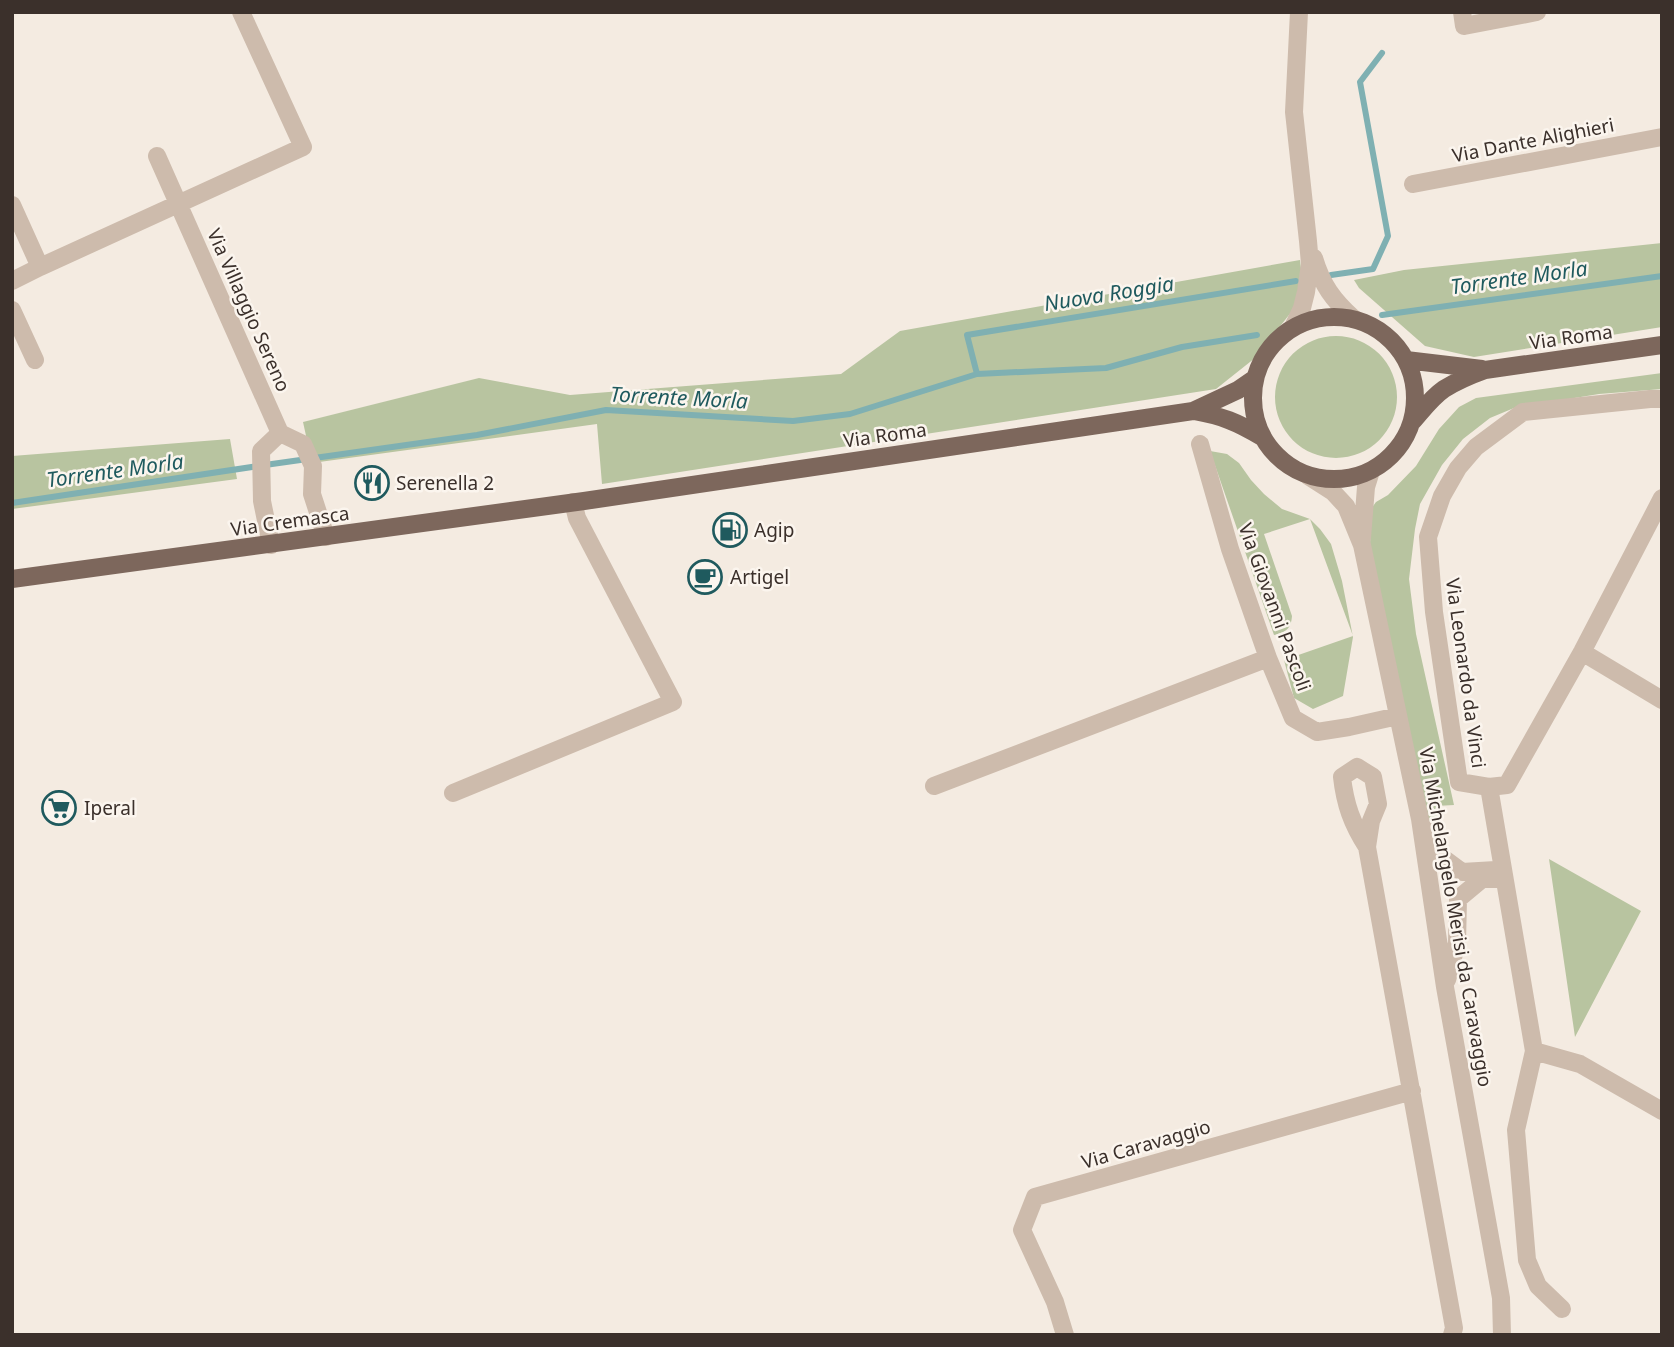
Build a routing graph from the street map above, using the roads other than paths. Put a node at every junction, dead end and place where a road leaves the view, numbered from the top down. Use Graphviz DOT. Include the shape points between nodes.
graph roads {
  1 [pos="241,12"];
  2 [pos="1299,12"];
  3 [pos="1462,12"];
  4 [pos="1537,12"];
  5 [pos="1662,137"];
  6 [pos="157,156"];
  7 [pos="1413,184"];
  8 [pos="178,204"];
  9 [pos="12,205"];
  10 [pos="1308,241"];
  11 [pos="40,267"];
  12 [pos="12,281"];
  13 [pos="12,310"];
  14 [pos="1354,319"];
  15 [pos="1293,327"];
  16 [pos="1662,345"];
  17 [pos="35,360"];
  18 [pos="1405,360"];
  19 [pos="1485,370"];
  20 [pos="1254,379"];
  21 [pos="1662,399"];
  22 [pos="1194,411"];
  23 [pos="1412,422"];
  24 [pos="281,433"];
  25 [pos="1262,437"];
  26 [pos="1200,444"];
  27 [pos="1371,471"];
  28 [pos="1308,476"];
  29 [pos="1662,498"];
  30 [pos="578,501"];
  31 [pos="326,537"];
  32 [pos="271,545"];
  33 [pos="1362,545"];
  34 [pos="12,579"];
  35 [pos="1582,652"];
  36 [pos="1268,658"];
  37 [pos="1662,700"];
  38 [pos="1398,716"];
  39 [pos="934,786"];
  40 [pos="1489,787"];
  41 [pos="453,793"];
  42 [pos="1420,819"];
  43 [pos="1367,847"];
  44 [pos="1504,874"];
  45 [pos="1445,987"];
  46 [pos="1534,1051"];
  47 [pos="1412,1091"];
  48 [pos="1662,1111"];
  49 [pos="1501,1298"];
  50 [pos="1562,1309"];
  51 [pos="1065,1335"];
  52 [pos="1452,1335"];
  53 [pos="1503,1335"];
  54 [pos="1514,1335"];
  1 -- 8 [label="street" via="303,147"];
  2 -- 10 [label="street" via="1294,111"];
  3 -- 4 [label="street" via="1464,26"];
  5 -- 7 [label="street, Via Dante Alighieri"];
  6 -- 8 [label="street, Via Villaggio Sereno"];
  8 -- 11 [label="street"];
  8 -- 24 [label="street, Via Villaggio Sereno"];
  9 -- 11 [label="street"];
  10 -- 14 [label="street" via="1325,286"];
  10 -- 15 [label="street" via="1306,292"];
  11 -- 12 [label="street"];
  13 -- 17 [label="street"];
  14 -- 15 [label="main road, Via Roma" via="1334,316"];
  14 -- 18 [label="main road, Via Roma" via="1392,341"];
  15 -- 20 [label="main road, Via Roma" via="1276,340"];
  16 -- 19 [label="main road, Via Roma"];
  18 -- 19 [label="main road, Via Roma"];
  18 -- 23 [label="main road, Via Roma" via="1413,379"];
  19 -- 23 [label="main road, Via Roma" via="1444,389"];
  20 -- 22 [label="main road, Via Roma"];
  20 -- 25 [label="main road, Via Roma" via="1252,398"];
  21 -- 40 [label="street, Via Leonardo da Vinci" via="1522,412 1476,447 1442,496 1428,537 1459,782"];
  22 -- 25 [label="main road, Via Roma" via="1221,416"];
  22 -- 30 [label="main road, Via Roma"];
  23 -- 27 [label="main road, Via Roma" via="1403,442"];
  24 -- 31 [label="street" via="303,444 313,466 312,494"];
  24 -- 32 [label="street" via="261,451 262,501"];
  25 -- 28 [label="main road, Via Roma" via="1290,467"];
  26 -- 36 [label="street, Via Giovanni Pascoli"];
  27 -- 28 [label="main road, Via Roma" via="1329,480"];
  27 -- 33 [label="street, Via Michelangelo Merisi da Caravaggio"];
  28 -- 33 [label="street, Via Michelangelo Merisi da Caravaggio" via="1346,506"];
  29 -- 35 [label="street, Via Leonardo da Vinci"];
  30 -- 31 [label="main road, Via Cremasca"];
  30 -- 41 [label="street" via="577,518 673,702"];
  31 -- 32 [label="main road, Via Cremasca"];
  32 -- 34 [label="main road, Via Cremasca"];
  33 -- 38 [label="street, Via Michelangelo Merisi da Caravaggio"];
  35 -- 37 [label="street"];
  35 -- 40 [label="street, Via Leonardo da Vinci" via="1507,785"];
  36 -- 38 [label="street, Via Giovanni Pascoli" via="1293,718 1317,732"];
  36 -- 39 [label="street"];
  38 -- 42 [label="street, Via Michelangelo Merisi da Caravaggio"];
  40 -- 44 [label="street, Via Michelangelo Merisi da Caravaggio"];
  42 -- 44 [label="street" via="1440,855 1462,872"];
  42 -- 45 [label="street, Via Michelangelo Merisi da Caravaggio"];
  43 -- 47 [label="street"];
  44 -- 45 [label="street" via="1482,879 1458,899 1457,943"];
  44 -- 46 [label="street, Via Michelangelo Merisi da Caravaggio"];
  45 -- 49 [label="street, Via Michelangelo Merisi da Caravaggio"];
  46 -- 48 [label="street" via="1580,1064"];
  46 -- 50 [label="street, Via Michelangelo Merisi da Caravaggio" via="1516,1130 1527,1260 1538,1286"];
  47 -- 51 [label="street, Via Caravaggio" via="1035,1198 1022,1230"];
  47 -- 52 [label="street"];
  49 -- 53 [label="street, Via Michelangelo Merisi da Caravaggio"];
  49 -- 54 [label="street, Via Michelangelo Merisi da Caravaggio"];
}
